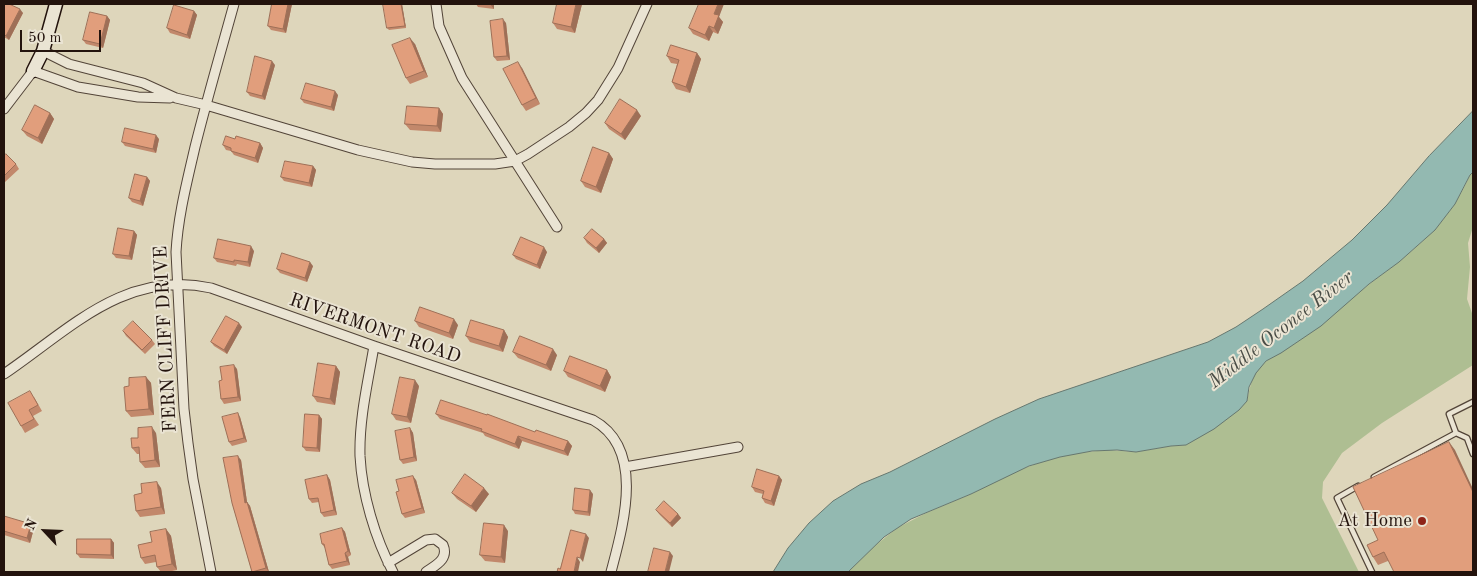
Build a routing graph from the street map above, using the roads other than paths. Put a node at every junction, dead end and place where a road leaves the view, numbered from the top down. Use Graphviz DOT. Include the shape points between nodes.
graph roads {
  1 [pos="56,4"];
  2 [pos="234,4"];
  3 [pos="436,4"];
  4 [pos="646,4"];
  5 [pos="43,51"];
  6 [pos="32,71"];
  7 [pos="176,98"];
  8 [pos="206,105"];
  9 [pos="4,109"];
  10 [pos="515,161"];
  11 [pos="557,227"];
  12 [pos="176,284"];
  13 [pos="374,346"];
  14 [pos="4,374"];
  15 [pos="1473,402"];
  16 [pos="1456,433"];
  17 [pos="1473,434"];
  18 [pos="1467,438"];
  19 [pos="738,447"];
  20 [pos="1473,454"];
  21 [pos="625,467"];
  22 [pos="1371,479"];
  23 [pos="1362,484"];
  24 [pos="388,564"];
  25 [pos="211,572"];
  26 [pos="393,572"];
  27 [pos="426,572"];
  28 [pos="611,572"];
  29 [pos="1372,572"];
  1 -- 5 [label="street"];
  2 -- 8 [label="street, FERN CLIFF DRIVE"];
  3 -- 10 [label="street" via="439,26 462,78"];
  4 -- 10 [label="street" via="618,68 598,100 569,127"];
  5 -- 6 [label="street"];
  5 -- 7 [label="street" via="69,64 143,83"];
  6 -- 7 [label="street" via="78,87 138,97"];
  6 -- 9 [label="street"];
  7 -- 8 [label="street"];
  8 -- 10 [label="street" via="388,157 443,164"];
  8 -- 12 [label="street, FERN CLIFF DRIVE" via="177,229"];
  10 -- 11 [label="street"];
  12 -- 13 [label="street, RIVERMONT ROAD" via="211,288"];
  12 -- 14 [label="street, RIVERMONT ROAD" via="130,292 103,304"];
  12 -- 25 [label="street, FERN CLIFF DRIVE" via="188,443"];
  13 -- 21 [label="street, RIVERMONT ROAD" via="601,424 616,444"];
  13 -- 24 [label="street" via="362,419 360,456 368,503"];
  15 -- 16 [label="lane" via="1449,414"];
  16 -- 18 [label="lane"];
  16 -- 22 [label="lane"];
  17 -- 18 [label="lane"];
  18 -- 20 [label="lane"];
  19 -- 21 [label="street"];
  21 -- 28 [label="street, RIVERMONT ROAD" via="627,500"];
  23 -- 29 [label="lane" via="1337,498"];
  24 -- 26 [label="street"];
  24 -- 27 [label="street" via="426,540 435,539 443,545 445,555"];
}
